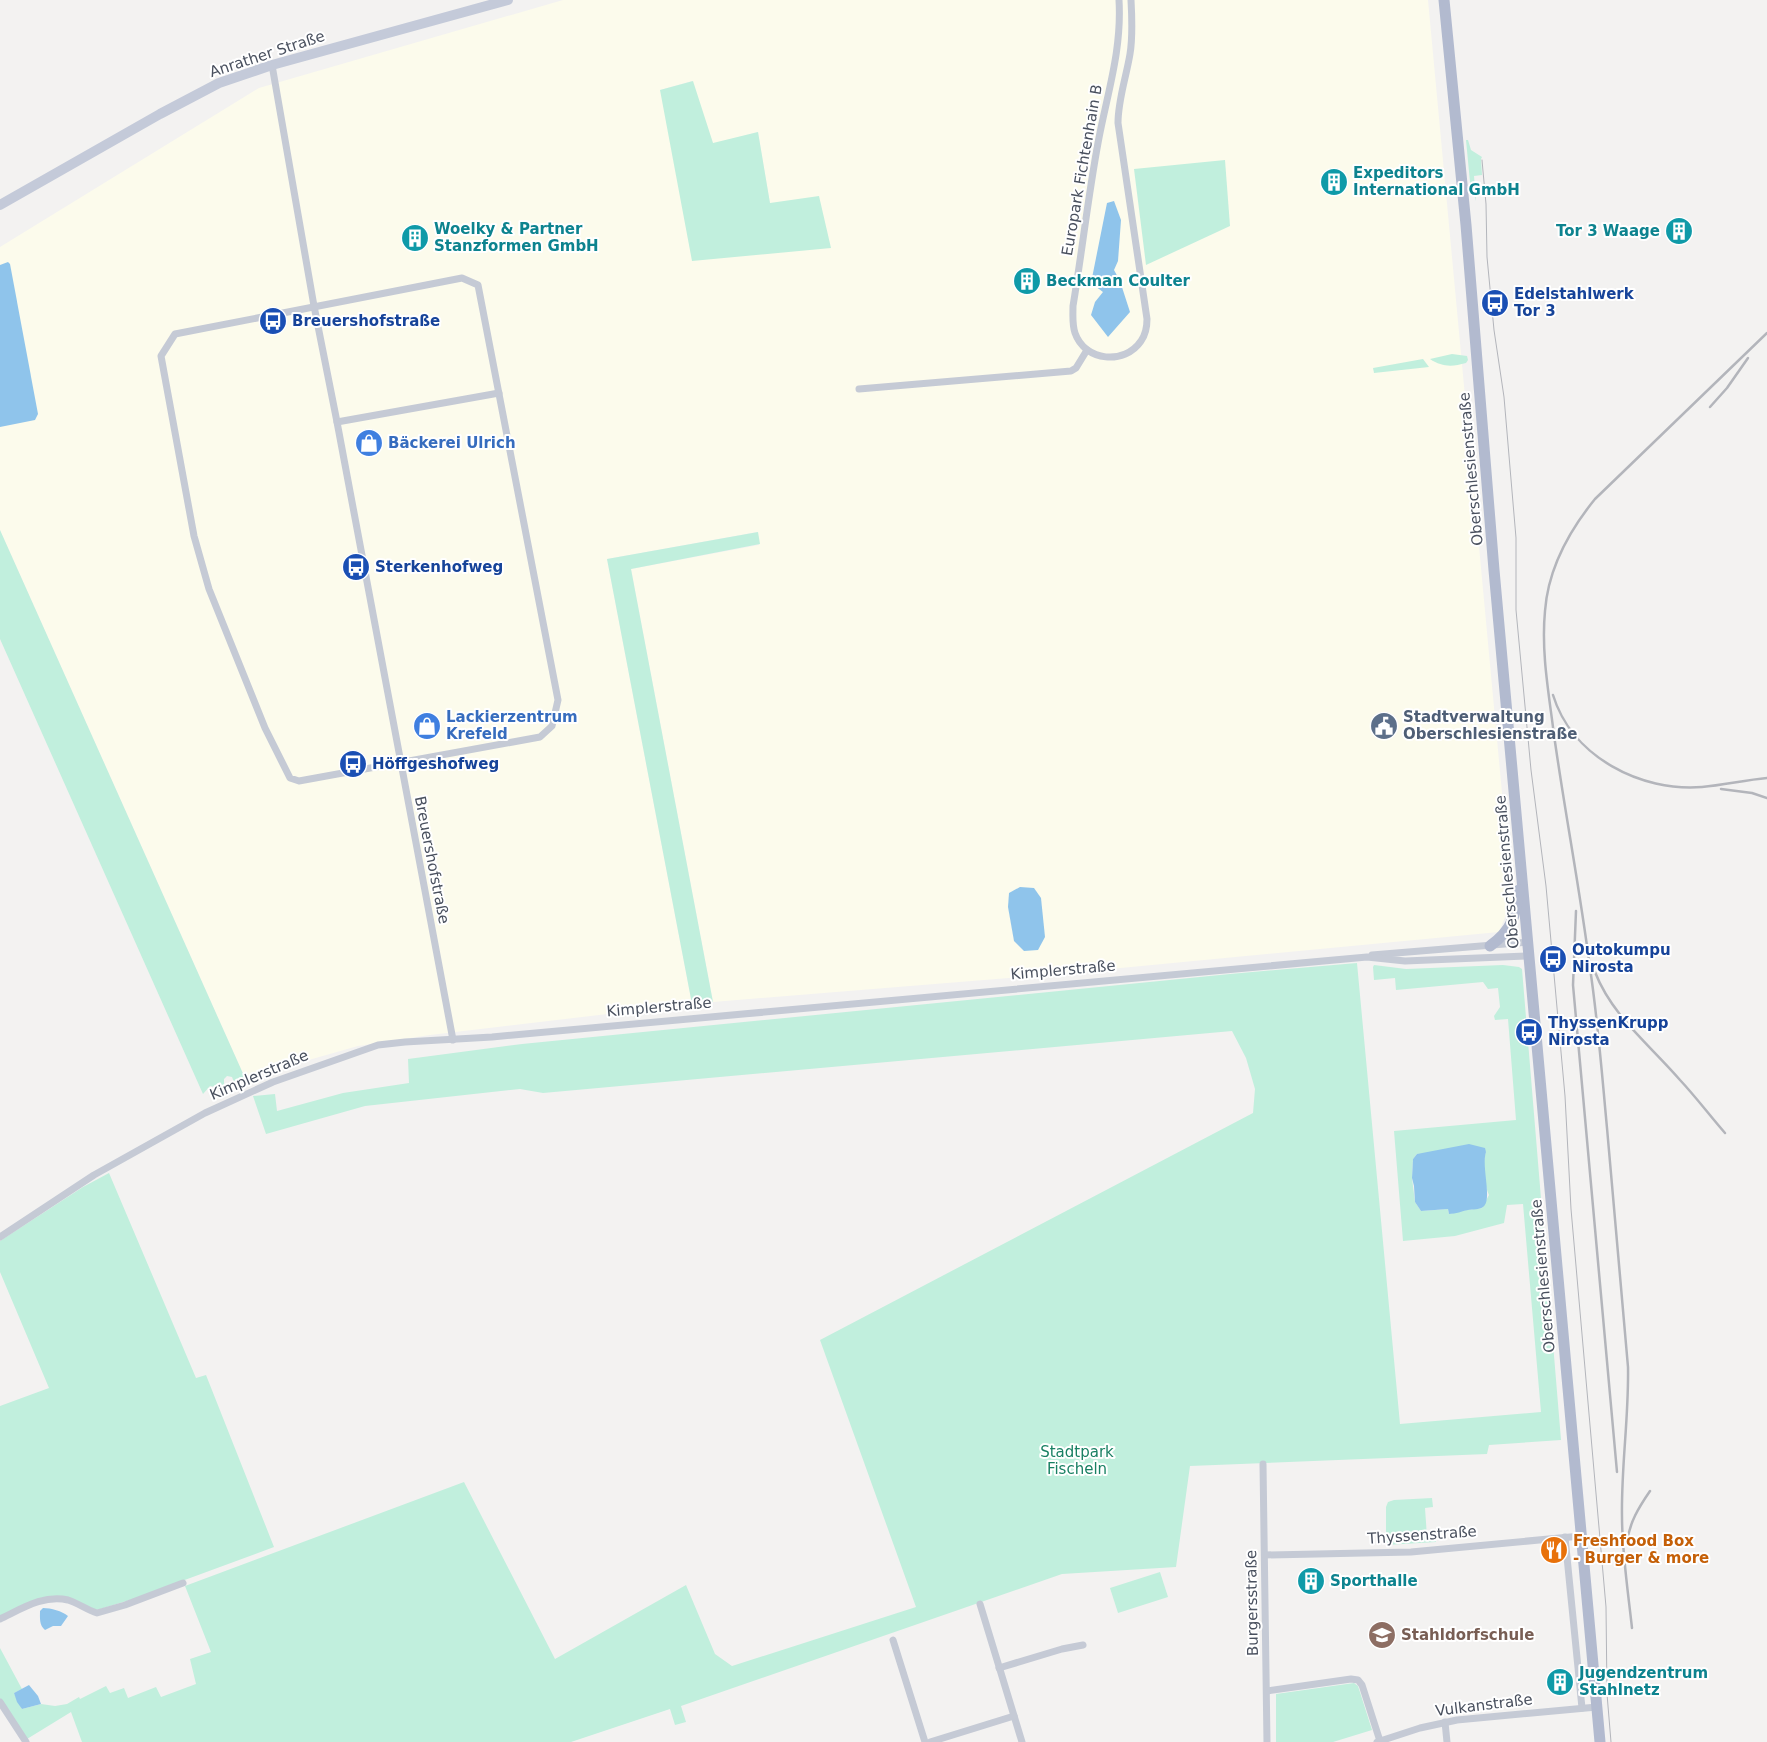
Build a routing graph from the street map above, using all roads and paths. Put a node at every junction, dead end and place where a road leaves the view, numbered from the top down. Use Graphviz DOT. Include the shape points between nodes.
graph roads {
  1 [pos="508,0"];
  2 [pos="1119,0"];
  3 [pos="1131,0"];
  4 [pos="1444,0"];
  5 [pos="1120,20"];
  6 [pos="1132,20"];
  7 [pos="272,65"];
  8 [pos="0,205"];
  9 [pos="314,306"];
  10 [pos="1087,350"];
  11 [pos="859,390"];
  12 [pos="499,393"];
  13 [pos="337,422"];
  14 [pos="401,762"];
  15 [pos="1522,874"];
  16 [pos="1528,942"];
  17 [pos="1490,946"];
  18 [pos="1529,956"];
  19 [pos="1367,957"];
  20 [pos="453,1040"];
  21 [pos="0,1237"];
  22 [pos="1264,1464"];
  23 [pos="1581,1536"];
  24 [pos="1565,1537"];
  25 [pos="1265,1555"];
  26 [pos="183,1583"];
  27 [pos="980,1604"];
  28 [pos="0,1619"];
  29 [pos="893,1640"];
  30 [pos="1083,1646"];
  31 [pos="999,1668"];
  32 [pos="1267,1691"];
  33 [pos="0,1702"];
  34 [pos="1597,1707"];
  35 [pos="1582,1708"];
  36 [pos="1014,1716"];
  37 [pos="1445,1722"];
  38 [pos="26,1742"];
  39 [pos="925,1742"];
  40 [pos="930,1742"];
  41 [pos="1022,1742"];
  42 [pos="1267,1742"];
  43 [pos="1378,1742"];
  44 [pos="1448,1742"];
  45 [pos="1600,1742"];
  1 -- 7 [label="main road, Anrather Straße"];
  2 -- 5 [label="street, Europark Fichtenhain B"];
  3 -- 6 [label="street, Europark Fichtenhain B"];
  4 -- 15 [label="main road, Oberschlesienstraße"];
  5 -- 6 [label="street"];
  5 -- 10 [label="street, Europark Fichtenhain B" via="1118,52 1096,153 1074,306 1075,334"];
  6 -- 10 [label="street, Europark Fichtenhain B" via="1130,54 1118,123 1148,318 1142,340 1135,348 1119,356 1099,356"];
  7 -- 8 [label="main road, Anrather Straße" via="219,83"];
  7 -- 9 [label="street, Breuershofstraße"];
  9 -- 12 [label="street" via="462,278 478,285"];
  9 -- 13 [label="street, Breuershofstraße"];
  9 -- 14 [label="street" via="175,334 161,356 194,536 209,589 231,647 290,778 299,781"];
  10 -- 11 [label="street" via="1071,371"];
  12 -- 13 [label="street"];
  12 -- 14 [label="street" via="558,700 552,726 540,737"];
  13 -- 14 [label="street, Breuershofstraße"];
  14 -- 20 [label="street, Breuershofstraße"];
  15 -- 16 [label="main road, Oberschlesienstraße"];
  15 -- 17 [label="main road" via="1513,922"];
  16 -- 17 [label="street, Kimplerstraße"];
  16 -- 18 [label="main road, Oberschlesienstraße"];
  17 -- 19 [label="street, Kimplerstraße"];
  18 -- 19 [label="street, Kimplerstraße" via="1405,961"];
  18 -- 23 [label="main road, Oberschlesienstraße"];
  19 -- 20 [label="street, Kimplerstraße"];
  20 -- 21 [label="street, Kimplerstraße" via="378,1045 273,1082 205,1113 94,1175"];
  22 -- 25 [label="street, Burgersstraße"];
  23 -- 24 [label="street, Thyssenstraße"];
  23 -- 34 [label="main road, Oberschlesienstraße"];
  24 -- 25 [label="street, Thyssenstraße" via="1410,1552"];
  24 -- 35 [label="street"];
  25 -- 32 [label="street, Burgersstraße"];
  26 -- 28 [label="street" via="97,1613 59,1598 28,1605"];
  27 -- 31 [label="street"];
  29 -- 39 [label="street"];
  30 -- 31 [label="street" via="1062,1648"];
  31 -- 36 [label="street"];
  32 -- 42 [label="street, Burgersstraße"];
  32 -- 43 [label="street" via="1358,1680"];
  33 -- 38 [label="street"];
  34 -- 35 [label="street, Vulkanstraße"];
  34 -- 45 [label="main road, Oberschlesienstraße"];
  35 -- 37 [label="street, Vulkanstraße"];
  36 -- 40 [label="street"];
  36 -- 41 [label="street"];
  37 -- 43 [label="street, Vulkanstraße"];
  37 -- 44 [label="street"];
}
